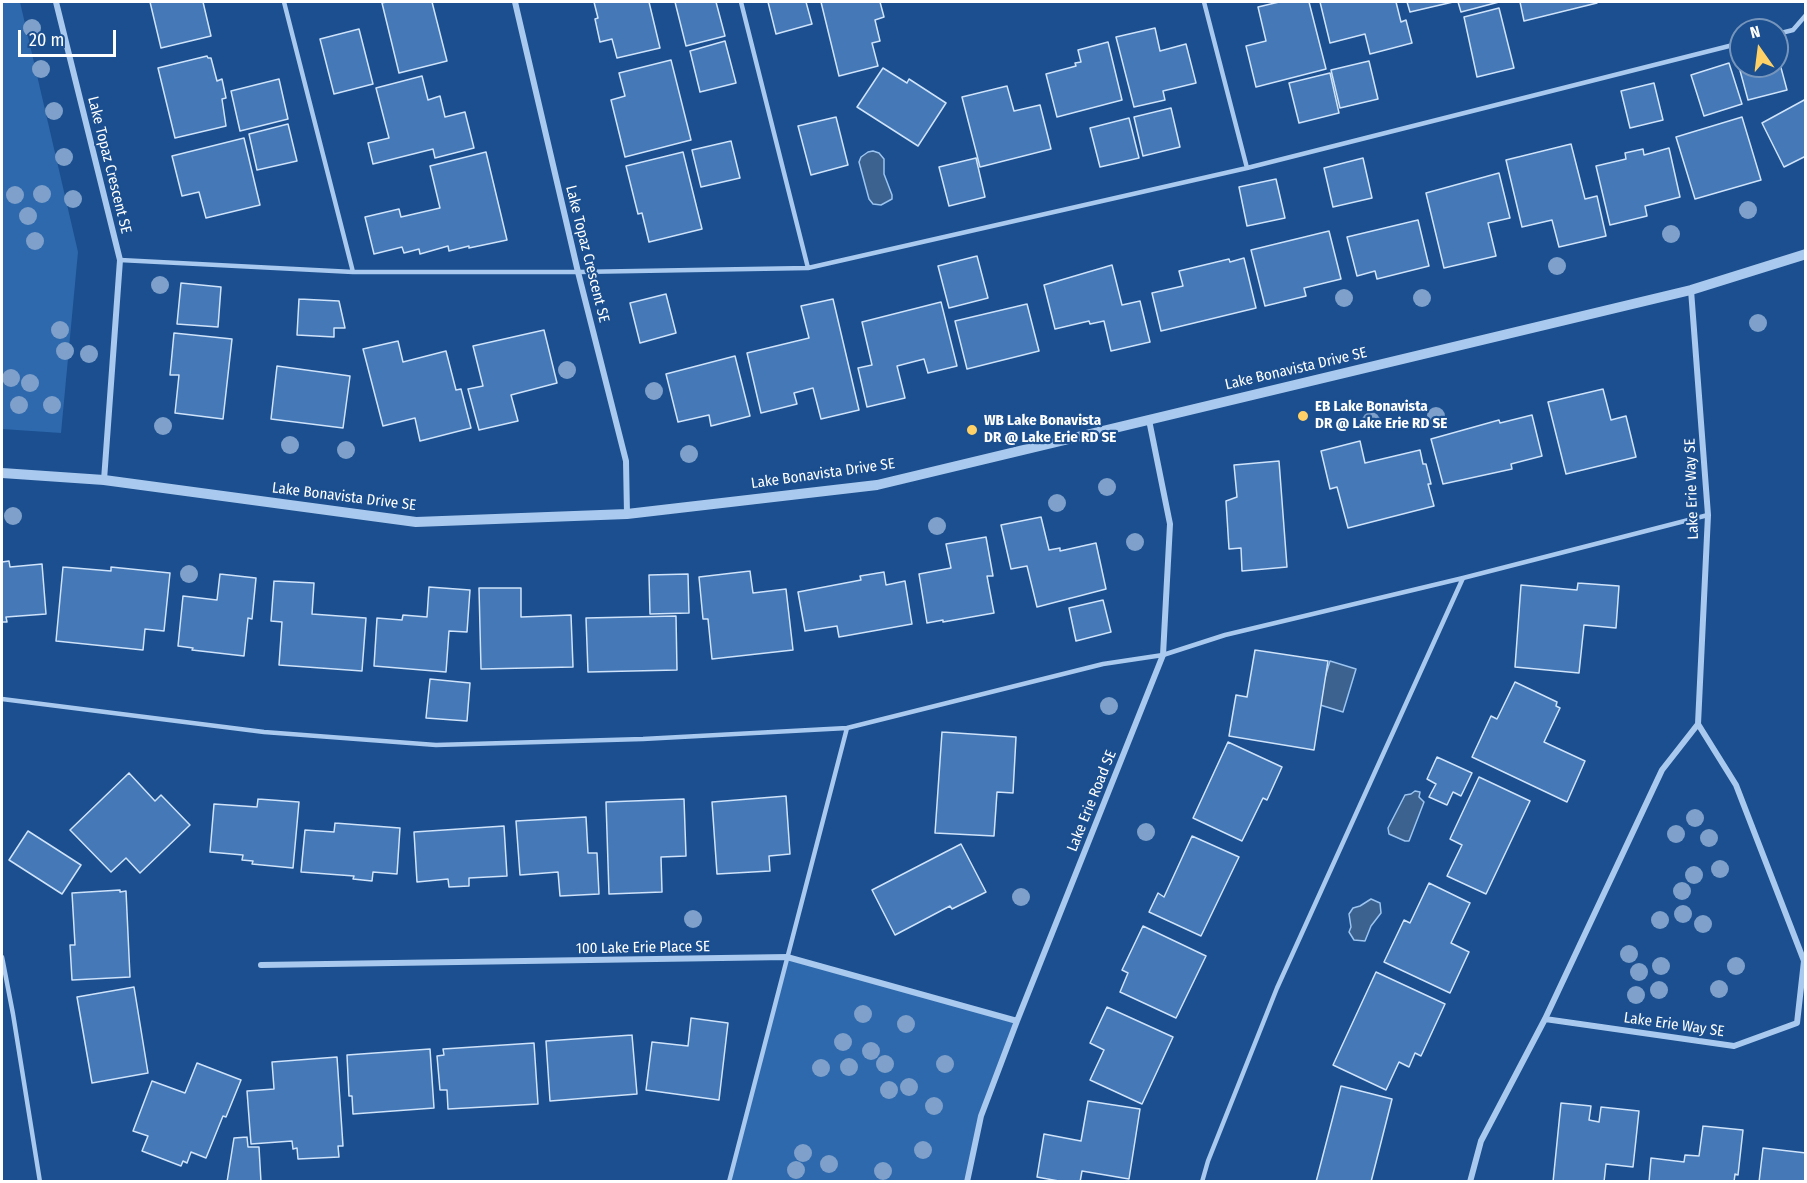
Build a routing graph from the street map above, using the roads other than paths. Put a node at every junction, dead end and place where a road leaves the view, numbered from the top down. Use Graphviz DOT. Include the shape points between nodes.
graph roads {
  1 [pos="56,2"];
  2 [pos="285,2"];
  3 [pos="515,2"];
  4 [pos="741,2"];
  5 [pos="1204,2"];
  6 [pos="1806,15"];
  7 [pos="1789,31"];
  8 [pos="1729,46"];
  9 [pos="1247,168"];
  10 [pos="1806,254"];
  11 [pos="120,260"];
  12 [pos="808,268"];
  13 [pos="353,272"];
  14 [pos="578,272"];
  15 [pos="1691,290"];
  16 [pos="1149,419"];
  17 [pos="2,473"];
  18 [pos="104,480"];
  19 [pos="627,514"];
  20 [pos="1708,515"];
  21 [pos="1463,578"];
  22 [pos="1163,655"];
  23 [pos="2,699"];
  24 [pos="1698,724"];
  25 [pos="847,728"];
  26 [pos="2,957"];
  27 [pos="787,957"];
  28 [pos="261,965"];
  29 [pos="1545,1019"];
  30 [pos="1017,1021"];
  31 [pos="40,1182"];
  32 [pos="729,1182"];
  33 [pos="967,1182"];
  34 [pos="1202,1182"];
  35 [pos="1470,1182"];
  1 -- 11 [label="street, Lake Topaz Crescent SE"];
  2 -- 13 [label="lane"];
  3 -- 14 [label="street, Lake Topaz Crescent SE"];
  4 -- 12 [label="lane"];
  5 -- 9 [label="lane"];
  6 -- 7 [label="lane"];
  8 -- 9 [label="lane"];
  9 -- 12 [label="lane"];
  10 -- 15 [label="street, Lake Bonavista Drive SE"];
  11 -- 13 [label="lane"];
  11 -- 18 [label="street, Lake Topaz Crescent SE"];
  12 -- 14 [label="lane"];
  13 -- 14 [label="lane"];
  14 -- 19 [label="street, Lake Topaz Crescent SE" via="626,461"];
  15 -- 16 [label="street, Lake Bonavista Drive SE"];
  15 -- 20 [label="street, Lake Erie Way SE"];
  16 -- 19 [label="street, Lake Bonavista Drive SE" via="877,485"];
  16 -- 22 [label="street, Lake Erie Road SE" via="1170,524"];
  17 -- 18 [label="street, Lake Bonavista Drive SE"];
  18 -- 19 [label="street, Lake Bonavista Drive SE" via="416,522"];
  20 -- 21 [label="lane"];
  20 -- 24 [label="street, Lake Erie Way SE"];
  21 -- 22 [label="lane" via="1225,635"];
  21 -- 34 [label="lane" via="1277,988"];
  22 -- 25 [label="lane" via="1103,664"];
  22 -- 30 [label="street, Lake Erie Road SE"];
  23 -- 25 [label="lane" via="264,732 436,745"];
  24 -- 29 [label="street" via="1662,770"];
  24 -- 29 [label="street, Lake Erie Way SE" via="1736,785 1804,961 1797,1023 1734,1046"];
  25 -- 27 [label="lane"];
  26 -- 31 [label="lane"];
  27 -- 28 [label="street, 100 Lake Erie Place SE"];
  27 -- 30 [label="street, 100 Lake Erie Place SE"];
  27 -- 32 [label="lane"];
  29 -- 35 [label="street" via="1481,1141"];
  30 -- 33 [label="street, Lake Erie Road SE" via="981,1116"];
}
